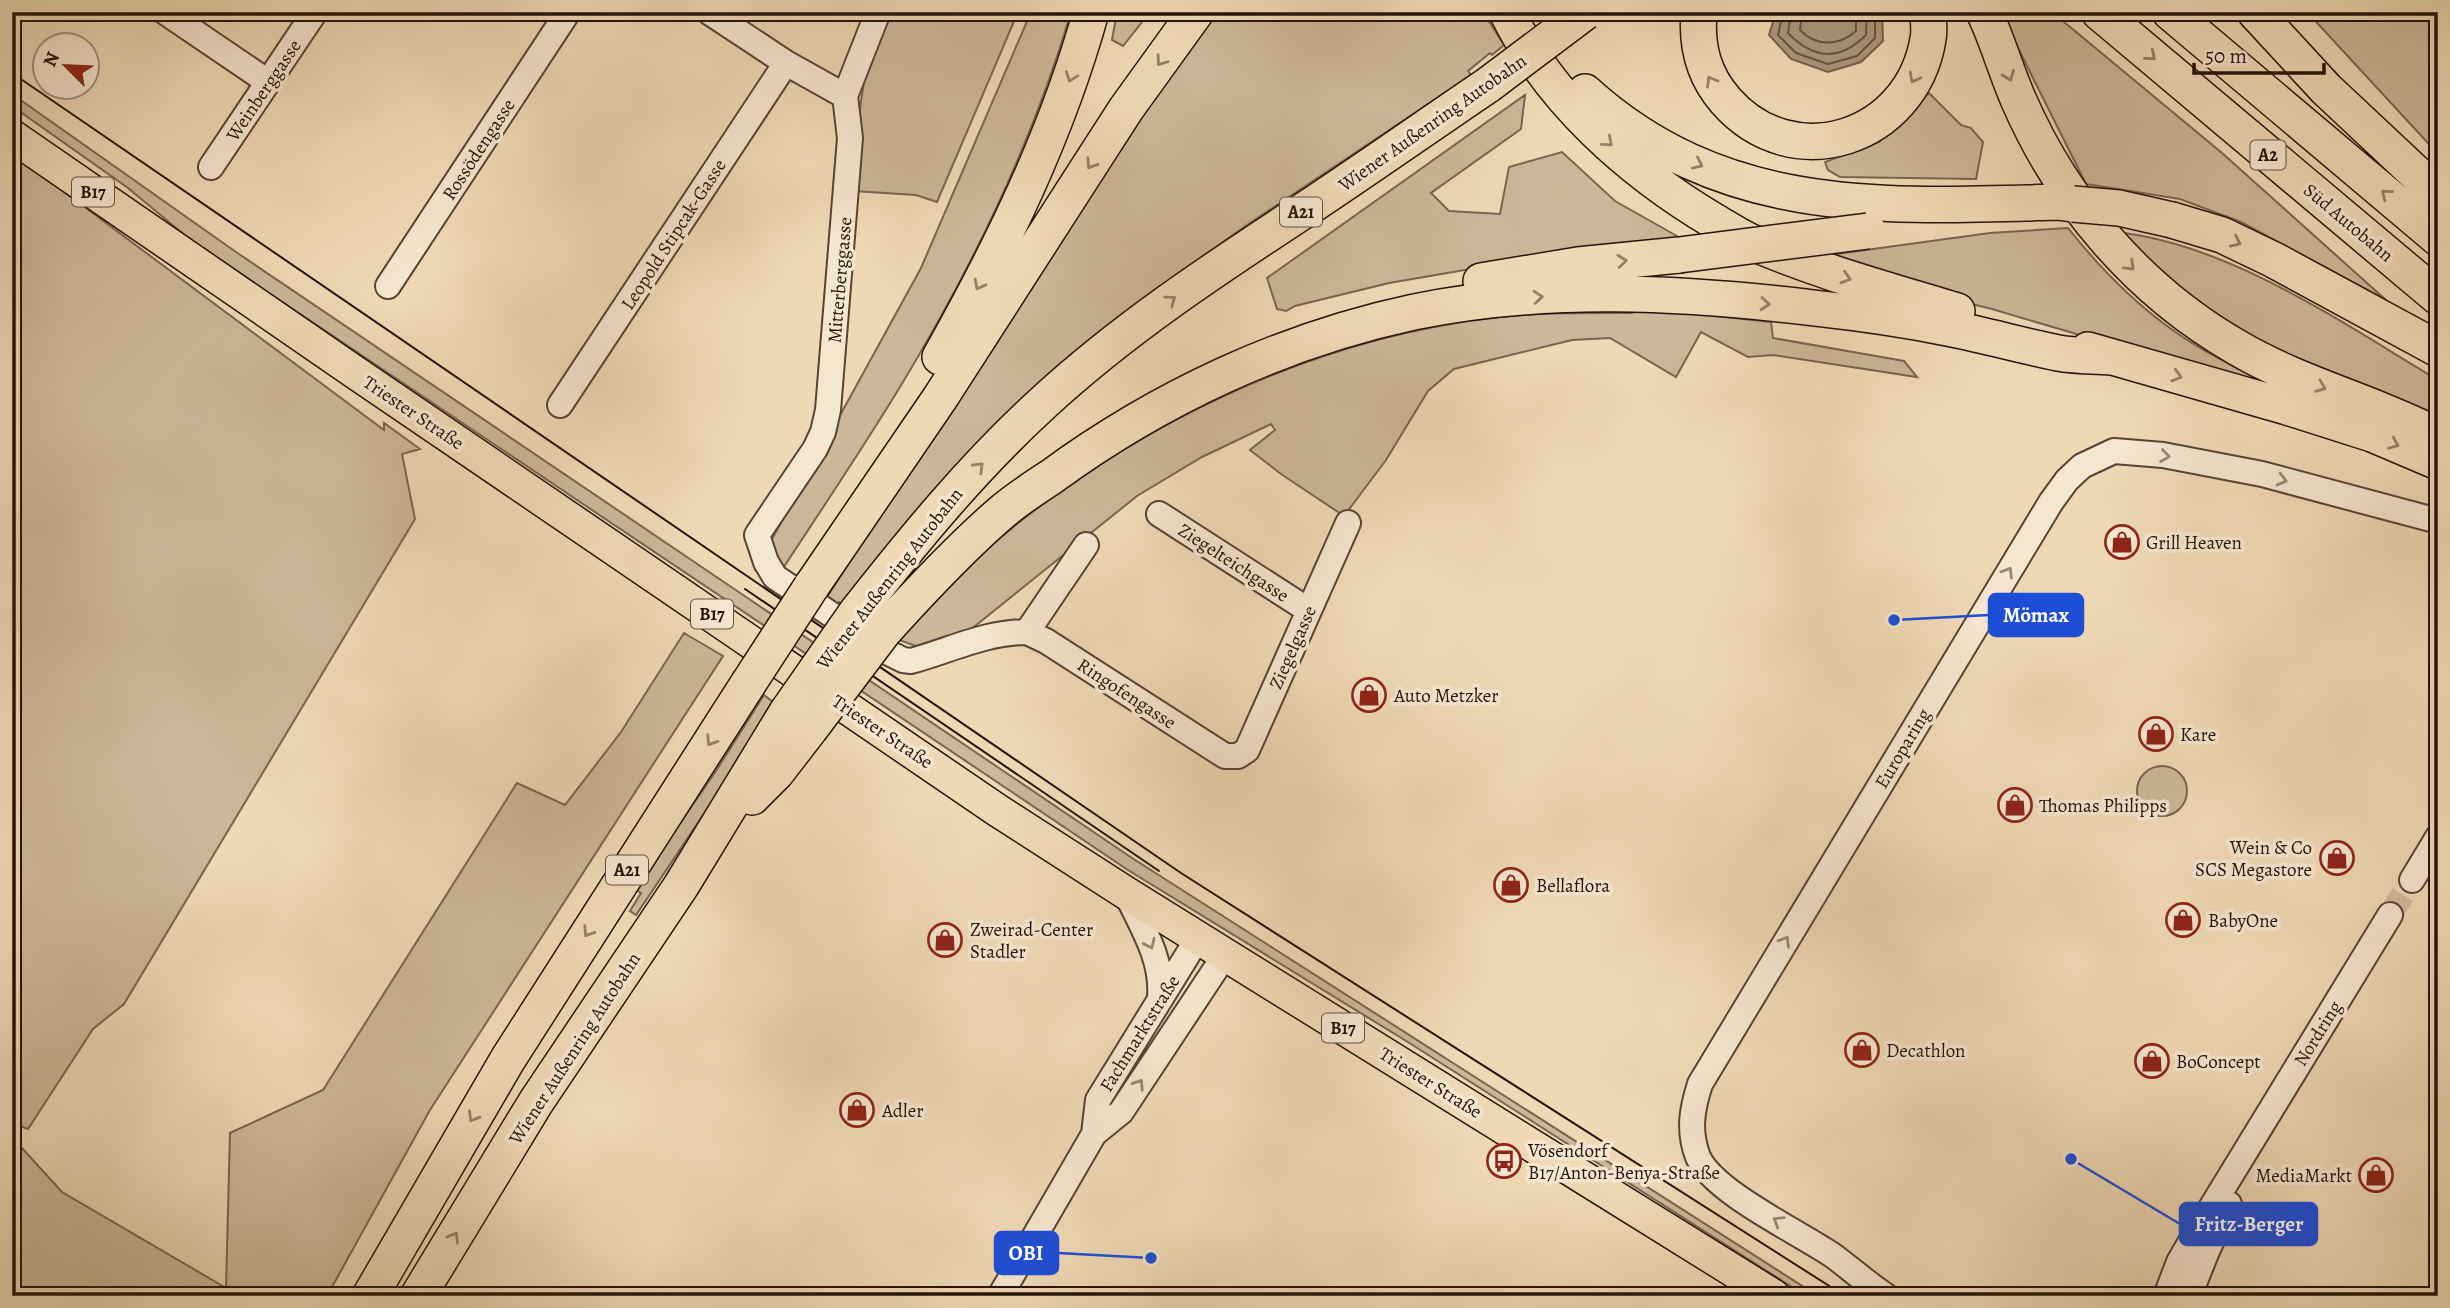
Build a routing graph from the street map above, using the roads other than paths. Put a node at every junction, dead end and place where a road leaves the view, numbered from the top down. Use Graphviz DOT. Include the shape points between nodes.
graph roads {
  1 [pos="164,12"];
  2 [pos="315,12"];
  3 [pos="568,12"];
  4 [pos="709,12"];
  5 [pos="878,12"];
  6 [pos="1091,12"];
  7 [pos="1196,12"];
  8 [pos="1507,12"];
  9 [pos="1518,12"];
  10 [pos="1585,12"];
  11 [pos="1699,12"];
  12 [pos="1928,12"];
  13 [pos="1983,12"];
  14 [pos="2099,12"];
  15 [pos="2170,12"];
  16 [pos="2232,12"];
  17 [pos="2255,12"];
  18 [pos="786,63"];
  19 [pos="268,82"];
  20 [pos="2326,89"];
  21 [pos="845,96"];
  22 [pos="12,136"];
  23 [pos="211,167"];
  24 [pos="2438,194"];
  25 [pos="1994,210"];
  26 [pos="2438,238"];
  27 [pos="388,286"];
  28 [pos="2438,297"];
  29 [pos="2438,349"];
  30 [pos="2111,357"];
  31 [pos="560,405"];
  32 [pos="2438,436"];
  33 [pos="2438,462"];
  34 [pos="1159,514"];
  35 [pos="2438,521"];
  36 [pos="1348,523"];
  37 [pos="1086,545"];
  38 [pos="811,587"];
  39 [pos="1308,610"];
  40 [pos="873,624"];
  41 [pos="1027,632"];
  42 [pos="800,721"];
  43 [pos="1225,756"];
  44 [pos="2438,837"];
  45 [pos="2412,880"];
  46 [pos="681,886"];
  47 [pos="1126,893"];
  48 [pos="2390,915"];
  49 [pos="1198,938"];
  50 [pos="1225,955"];
  51 [pos="1160,997"];
  52 [pos="1094,1134"];
  53 [pos="2245,1150"];
  54 [pos="370,1296"];
  55 [pos="418,1296"];
  56 [pos="1000,1296"];
  57 [pos="1774,1296"];
  58 [pos="1886,1296"];
  59 [pos="2166,1296"];
  60 [pos="2189,1296"];
  1 -- 19 [label="street"];
  2 -- 19 [label="street, Weinberggasse"];
  3 -- 27 [label="street, Rossödengasse"];
  4 -- 18 [label="street"];
  5 -- 21 [label="street, Mitterberggasse"];
  6 -- 38 [label="highway, one-way" via="1065,95 1015,216 941,356 836,534"];
  7 -- 38 [label="highway, A21, one-way" via="1126,109 940,398"];
  8 -- 30 [label="highway, one-way" via="1522,44 1596,132 1684,203 1748,241 1832,274"];
  9 -- 25 [label="highway, one-way" via="1570,78 1610,114 1704,168 1812,198"];
  40 -- 10 [label="highway, Wiener Außenring Autobahn / A21, one-way, bridge" via="954,492 1043,403 1204,276 1488,85"];
  12 -- 11 [label="highway, one-way" via="1929,38 1918,72 1902,99 1879,120 1824,142 1793,142 1740,118 1702,65"];
  13 -- 32 [label="highway, one-way" via="2019,102 2051,165 2129,266 2183,312 2238,348"];
  14 -- 28 [label="highway, Süd Autobahn / A2, one-way"];
  26 -- 15 [label="highway, A2, one-way"];
  16 -- 20 [label="highway"];
  17 -- 20 [label="highway"];
  18 -- 21 [label="street"];
  18 -- 31 [label="street, Leopold Stipcak-Gasse"];
  19 -- 23 [label="street, Weinberggasse"];
  20 -- 24 [label="highway"];
  21 -- 41 [label="street, Mitterberggasse" via="848,179 828,410 815,449 757,535 766,562 775,577 902,660 976,639"];
  22 -- 47 [label="main road, Triester Straße / B17"];
  25 -- 29 [label="highway, one-way, bridge" via="2055,212 2073,204 2119,208 2222,235"];
  40 -- 25 [label="highway, one-way, bridge" via="971,530 1067,452 1138,408 1245,353 1344,314 1488,280 1578,265 1868,231"];
  30 -- 33 [label="highway, one-way" via="2287,407"];
  40 -- 30 [label="highway, one-way" via="928,583 1003,512 1087,450 1167,403 1274,354 1349,328 1416,312 1580,294 1673,296 1813,308 1948,328 2061,354"];
  34 -- 39 [label="street, Ziegelteichgasse"];
  58 -- 35 [label="street, Europaring, one-way" via="1710,1175 1698,1157 1691,1114 1712,1062 2051,502 2082,466 2113,451 2163,455 2262,474"];
  36 -- 39 [label="street, Ziegelgasse"];
  37 -- 41 [label="street"];
  38 -- 54 [label="highway, A21, one-way, bridge" via="521,1037"];
  39 -- 43 [label="street, Ziegelgasse" via="1247,750"];
  40 -- 42 [label="highway"];
  41 -- 43 [label="street, Ringofengasse"];
  42 -- 46 [label="highway, Wiener Außenring Autobahn / A21"];
  42 -- 46 [label="highway"];
  44 -- 45 [label="street"];
  55 -- 46 [label="highway, Wiener Außenring Autobahn / A21, one-way" via="536,1102"];
  47 -- 49 [label="main road, Triester Straße / B17"];
  47 -- 51 [label="street, one-way" via="1157,960"];
  48 -- 53 [label="street, Nordring"];
  49 -- 50 [label="main road, Triester Straße / B17"];
  49 -- 51 [label="street, Fachmarktstraße"];
  52 -- 50 [label="street, Fachmarktstraße, one-way" via="1121,1112"];
  50 -- 57 [label="main road, Triester Straße / B17"];
  51 -- 52 [label="street, Fachmarktstraße" via="1098,1100"];
  52 -- 56 [label="street, Fachmarktstraße"];
  53 -- 59 [label="street, Nordring" via="2179,1262"];
  53 -- 60 [label="street, Nordring" via="2241,1181"];
}
